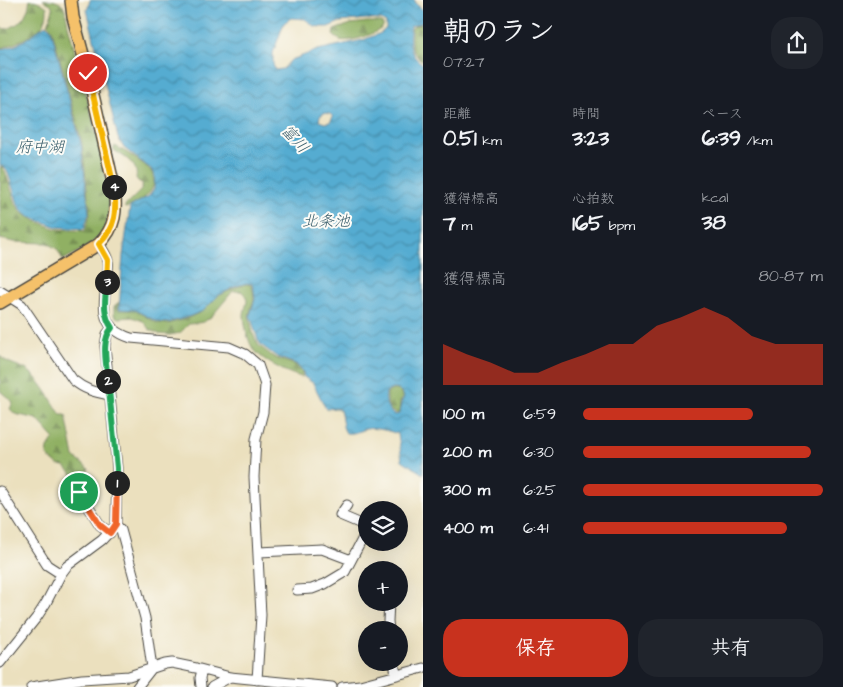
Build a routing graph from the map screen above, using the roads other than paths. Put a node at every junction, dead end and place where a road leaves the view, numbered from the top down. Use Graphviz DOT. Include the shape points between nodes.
graph roads {
  1 [pos="70,0"];
  2 [pos="99,244"];
  3 [pos="0,291"];
  4 [pos="5,300"];
  5 [pos="112,328"];
  6 [pos="109,395"];
  7 [pos="0,491"];
  8 [pos="79,492"];
  9 [pos="347,505"];
  10 [pos="358,523"];
  11 [pos="116,524"];
  12 [pos="110,533"];
  13 [pos="358,547"];
  14 [pos="259,552"];
  15 [pos="351,560"];
  16 [pos="61,574"];
  17 [pos="297,590"];
  18 [pos="0,663"];
  19 [pos="152,668"];
  20 [pos="423,668"];
  21 [pos="202,670"];
  22 [pos="395,671"];
  23 [pos="396,675"];
  24 [pos="230,677"];
  25 [pos="257,680"];
  26 [pos="31,687"];
  27 [pos="137,687"];
  28 [pos="201,687"];
  29 [pos="212,687"];
  30 [pos="332,687"];
  31 [pos="342,687"];
  1 -- 2 [label="main road" via="116,198 114,221"];
  2 -- 4 [label="main road"];
  2 -- 5 [label="street" via="108,260 104,302 105,315"];
  3 -- 4 [label="street"];
  4 -- 6 [label="street" via="22,305 73,380 82,388"];
  5 -- 6 [label="street" via="105,346"];
  5 -- 14 [label="street" via="131,338 229,347 258,365 266,386 256,439 254,477"];
  6 -- 11 [label="street" via="117,468"];
  7 -- 16 [label="street" via="47,565"];
  8 -- 12 [label="street" via="100,525"];
  9 -- 10 [label="street" via="340,515"];
  11 -- 12 [label="street"];
  11 -- 19 [label="street" via="146,618"];
  12 -- 16 [label="street" via="72,561"];
  13 -- 15 [label="street"];
  14 -- 15 [label="street" via="322,549"];
  14 -- 25 [label="street" via="261,615"];
  15 -- 17 [label="street" via="345,572 325,584"];
  16 -- 18 [label="street" via="37,617"];
  19 -- 21 [label="street" via="172,663"];
  19 -- 26 [label="street" via="130,676"];
  19 -- 27 [label="street"];
  20 -- 23 [label="street"];
  21 -- 24 [label="street"];
  21 -- 28 [label="street"];
  22 -- 23 [label="street"];
  23 -- 31 [label="street"];
  24 -- 25 [label="street"];
  24 -- 29 [label="street"];
  25 -- 30 [label="street"];
}
